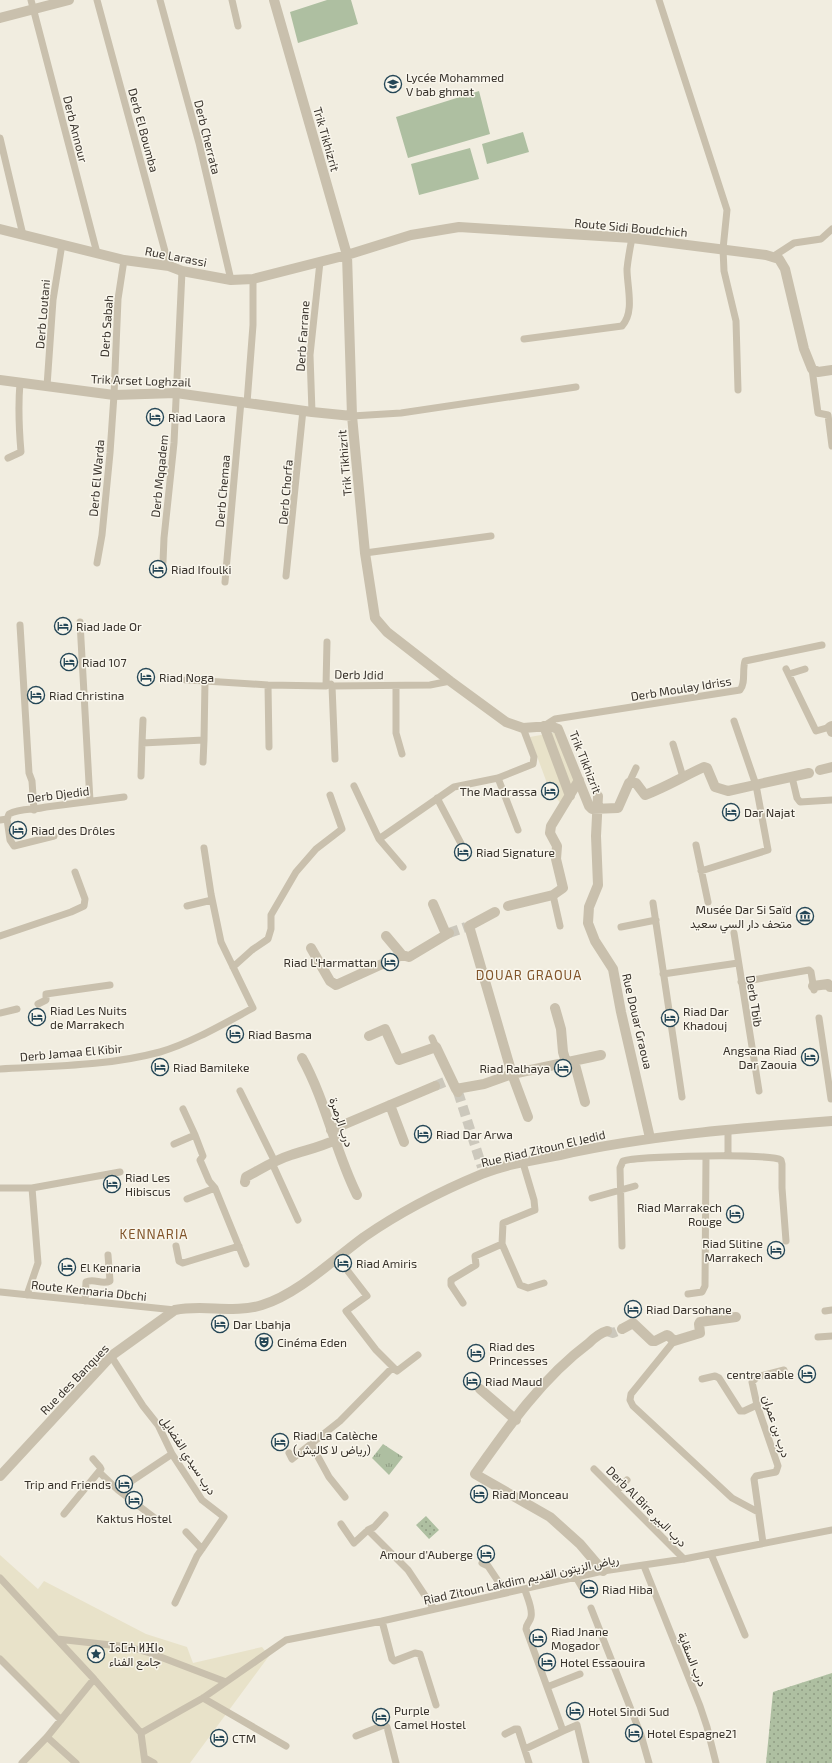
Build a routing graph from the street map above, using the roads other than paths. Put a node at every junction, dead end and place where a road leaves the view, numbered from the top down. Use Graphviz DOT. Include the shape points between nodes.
graph roads {
  1 [pos="69,0"];
  2 [pos="97,0"];
  3 [pos="160,0"];
  4 [pos="232,0"];
  5 [pos="274,0"];
  6 [pos="659,0"];
  7 [pos="33,5"];
  8 [pos="0,18"];
  9 [pos="238,26"];
  10 [pos="0,138"];
  11 [pos="0,229"];
  12 [pos="832,229"];
  13 [pos="23,235"];
  14 [pos="632,238"];
  15 [pos="62,244"];
  16 [pos="723,249"];
  17 [pos="97,253"];
  18 [pos="347,255"];
  19 [pos="774,256"];
  20 [pos="124,260"];
  21 [pos="320,262"];
  22 [pos="169,266"];
  23 [pos="182,272"];
  24 [pos="231,280"];
  25 [pos="253,280"];
  26 [pos="524,340"];
  27 [pos="812,370"];
  28 [pos="832,370"];
  29 [pos="0,380"];
  30 [pos="20,383"];
  31 [pos="46,386"];
  32 [pos="576,387"];
  33 [pos="738,390"];
  34 [pos="176,393"];
  35 [pos="114,394"];
  36 [pos="244,402"];
  37 [pos="308,411"];
  38 [pos="830,414"];
  39 [pos="352,416"];
  40 [pos="832,446"];
  41 [pos="8,458"];
  42 [pos="491,536"];
  43 [pos="365,553"];
  44 [pos="163,562"];
  45 [pos="97,563"];
  46 [pos="286,576"];
  47 [pos="225,582"];
  48 [pos="80,622"];
  49 [pos="20,625"];
  50 [pos="327,642"];
  51 [pos="822,645"];
  52 [pos="805,669"];
  53 [pos="186,680"];
  54 [pos="205,681"];
  55 [pos="450,681"];
  56 [pos="268,685"];
  57 [pos="329,686"];
  58 [pos="396,686"];
  59 [pos="144,720"];
  60 [pos="734,721"];
  61 [pos="544,726"];
  62 [pos="523,728"];
  63 [pos="831,728"];
  64 [pos="204,740"];
  65 [pos="142,743"];
  66 [pos="672,744"];
  67 [pos="269,747"];
  68 [pos="402,754"];
  69 [pos="335,759"];
  70 [pos="203,762"];
  71 [pos="832,767"];
  72 [pos="636,768"];
  73 [pos="820,770"];
  74 [pos="809,773"];
  75 [pos="141,776"];
  76 [pos="683,777"];
  77 [pos="792,777"];
  78 [pos="498,778"];
  79 [pos="579,780"];
  80 [pos="629,783"];
  81 [pos="756,785"];
  82 [pos="354,786"];
  83 [pos="330,795"];
  84 [pos="570,796"];
  85 [pos="598,796"];
  86 [pos="124,797"];
  87 [pos="437,798"];
  88 [pos="832,800"];
  89 [pos="90,801"];
  90 [pos="34,810"];
  91 [pos="597,810"];
  92 [pos="3,820"];
  93 [pos="518,830"];
  94 [pos="54,836"];
  95 [pos="379,839"];
  96 [pos="696,845"];
  97 [pos="204,848"];
  98 [pos="466,853"];
  99 [pos="403,867"];
  100 [pos="701,871"];
  101 [pos="75,872"];
  102 [pos="553,895"];
  103 [pos="212,900"];
  104 [pos="708,902"];
  105 [pos="653,903"];
  106 [pos="433,904"];
  107 [pos="186,906"];
  108 [pos="508,906"];
  109 [pos="495,912"];
  110 [pos="656,920"];
  111 [pos="560,926"];
  112 [pos="621,927"];
  113 [pos="734,933"];
  114 [pos="0,936"];
  115 [pos="386,936"];
  116 [pos="311,948"];
  117 [pos="402,956"];
  118 [pos="738,963"];
  119 [pos="233,967"];
  120 [pos="664,974"];
  121 [pos="741,982"];
  122 [pos="110,985"];
  123 [pos="832,987"];
  124 [pos="814,988"];
  125 [pos="38,1004"];
  126 [pos="555,1008"];
  127 [pos="18,1009"];
  128 [pos="0,1013"];
  129 [pos="819,1018"];
  130 [pos="369,1036"];
  131 [pos="601,1055"];
  132 [pos="302,1058"];
  133 [pos="570,1061"];
  134 [pos="0,1069"];
  135 [pos="512,1074"];
  136 [pos="435,1086"];
  137 [pos="240,1091"];
  138 [pos="759,1091"];
  139 [pos="682,1097"];
  140 [pos="831,1099"];
  141 [pos="585,1102"];
  142 [pos="390,1106"];
  143 [pos="183,1109"];
  144 [pos="528,1117"];
  145 [pos="832,1121"];
  146 [pos="728,1129"];
  147 [pos="331,1130"];
  148 [pos="195,1135"];
  149 [pos="650,1138"];
  150 [pos="335,1140"];
  151 [pos="404,1142"];
  152 [pos="174,1144"];
  153 [pos="728,1155"];
  154 [pos="706,1156"];
  155 [pos="274,1162"];
  156 [pos="523,1163"];
  157 [pos="120,1172"];
  158 [pos="245,1182"];
  159 [pos="634,1186"];
  160 [pos="0,1188"];
  161 [pos="32,1188"];
  162 [pos="215,1188"];
  163 [pos="620,1189"];
  164 [pos="357,1195"];
  165 [pos="592,1198"];
  166 [pos="187,1199"];
  167 [pos="298,1220"];
  168 [pos="786,1241"];
  169 [pos="502,1244"];
  170 [pos="176,1246"];
  171 [pos="239,1246"];
  172 [pos="622,1246"];
  173 [pos="108,1255"];
  174 [pos="337,1257"];
  175 [pos="246,1264"];
  176 [pos="544,1283"];
  177 [pos="0,1292"];
  178 [pos="688,1294"];
  179 [pos="26,1295"];
  180 [pos="85,1301"];
  181 [pos="463,1302"];
  182 [pos="175,1310"];
  183 [pos="736,1317"];
  184 [pos="622,1329"];
  185 [pos="606,1331"];
  186 [pos="832,1336"];
  187 [pos="818,1337"];
  188 [pos="674,1341"];
  189 [pos="418,1355"];
  190 [pos="112,1356"];
  191 [pos="393,1367"];
  192 [pos="784,1370"];
  193 [pos="702,1379"];
  194 [pos="480,1389"];
  195 [pos="757,1405"];
  196 [pos="516,1420"];
  197 [pos="311,1444"];
  198 [pos="288,1453"];
  199 [pos="172,1454"];
  200 [pos="93,1459"];
  201 [pos="594,1469"];
  202 [pos="99,1472"];
  203 [pos="0,1476"];
  204 [pos="627,1480"];
  205 [pos="118,1490"];
  206 [pos="617,1491"];
  207 [pos="345,1497"];
  208 [pos="758,1512"];
  209 [pos="64,1514"];
  210 [pos="385,1515"];
  211 [pos="156,1518"];
  212 [pos="341,1524"];
  213 [pos="368,1530"];
  214 [pos="832,1530"];
  215 [pos="186,1532"];
  216 [pos="763,1543"];
  217 [pos="202,1549"];
  218 [pos="711,1554"];
  219 [pos="684,1559"];
  220 [pos="482,1563"];
  221 [pos="644,1566"];
  222 [pos="603,1571"];
  223 [pos="576,1577"];
  224 [pos="0,1578"];
  225 [pos="525,1590"];
  226 [pos="506,1593"];
  227 [pos="585,1593"];
  228 [pos="175,1603"];
  229 [pos="591,1608"];
  230 [pos="434,1609"];
  231 [pos="382,1621"];
  232 [pos="745,1635"];
  233 [pos="57,1639"];
  234 [pos="0,1658"];
  235 [pos="580,1674"];
  236 [pos="94,1679"];
  237 [pos="226,1682"];
  238 [pos="547,1687"];
  239 [pos="203,1698"];
  240 [pos="436,1705"];
  241 [pos="61,1720"];
  242 [pos="563,1731"];
  243 [pos="141,1733"];
  244 [pos="505,1734"];
  245 [pos="356,1736"];
  246 [pos="47,1737"];
  247 [pos="286,1746"];
  248 [pos="526,1749"];
  249 [pos="145,1760"];
  250 [pos="22,1763"];
  251 [pos="76,1763"];
  252 [pos="154,1763"];
  253 [pos="396,1763"];
  254 [pos="529,1763"];
  255 [pos="586,1763"];
  256 [pos="649,1763"];
  257 [pos="716,1763"];
  1 -- 7 [label="street"];
  2 -- 22 [label="lane, Derb El Boumba"];
  3 -- 24 [label="lane, Derb Cherrata" via="199,143"];
  4 -- 9 [label="lane"];
  5 -- 18 [label="street, Trik Tikhizrit"];
  6 -- 16 [label="lane" via="728,210"];
  7 -- 8 [label="street"];
  7 -- 17 [label="lane, Derb Annour"];
  10 -- 13 [label="lane"];
  11 -- 13 [label="street, Rue Larassi"];
  12 -- 19 [label="lane" via="821,239 791,245"];
  13 -- 15 [label="street, Rue Larassi"];
  14 -- 16 [label="street, Route Sidi Boudchich"];
  14 -- 18 [label="street, Route Sidi Boudchich" via="459,227 411,235"];
  14 -- 26 [label="lane" via="627,268 629,313 622,326"];
  15 -- 17 [label="street, Rue Larassi"];
  15 -- 31 [label="lane, Derb Loutani" via="53,300"];
  16 -- 19 [label="street, Route Sidi Boudchich"];
  16 -- 33 [label="lane" via="724,271 736,321"];
  17 -- 20 [label="street, Rue Larassi"];
  18 -- 21 [label="street, Rue Larassi"];
  18 -- 39 [label="street, Trik Tikhizrit"];
  19 -- 27 [label="street" via="785,269 804,349"];
  20 -- 22 [label="street, Rue Larassi"];
  20 -- 35 [label="lane, Derb Sabah" via="118,299"];
  21 -- 25 [label="street, Rue Larassi"];
  21 -- 37 [label="lane, Derb Farrane" via="310,356"];
  22 -- 23 [label="street, Rue Larassi"];
  23 -- 24 [label="street, Rue Larassi"];
  23 -- 34 [label="lane, Derb Mqqadem"];
  24 -- 25 [label="street, Rue Larassi"];
  25 -- 36 [label="lane, Derb Chemaa" via="253,325"];
  27 -- 28 [label="street"];
  27 -- 38 [label="lane" via="818,413"];
  29 -- 30 [label="street, Trik Arset Loghzail"];
  30 -- 31 [label="street, Trik Arset Loghzail"];
  30 -- 41 [label="lane" via="18,406 21,452"];
  31 -- 35 [label="street, Trik Arset Loghzail"];
  32 -- 39 [label="lane" via="401,413"];
  34 -- 35 [label="street, Trik Arset Loghzail"];
  34 -- 36 [label="street, Trik Arset Loghzail"];
  34 -- 44 [label="lane, Derb Mqqadem"];
  35 -- 45 [label="lane, Derb El Warda" via="102,535"];
  36 -- 37 [label="street, Trik Arset Loghzail"];
  36 -- 47 [label="lane, Derb Chemaa"];
  37 -- 39 [label="street, Trik Arset Loghzail"];
  37 -- 46 [label="lane, Derb Chorfa"];
  38 -- 40 [label="lane"];
  39 -- 43 [label="street, Trik Tikhizrit"];
  42 -- 43 [label="lane"];
  43 -- 55 [label="street, Trik Tikhizrit" via="377,622"];
  48 -- 89 [label="lane"];
  49 -- 90 [label="lane" via="29,773"];
  50 -- 57 [label="lane"];
  51 -- 61 [label="lane, Derb Moulay Idriss" via="745,661 740,690 555,719"];
  52 -- 63 [label="lane" via="787,671 816,731"];
  53 -- 54 [label="lane, Derb Jdid"];
  54 -- 56 [label="lane, Derb Jdid"];
  54 -- 64 [label="lane"];
  55 -- 58 [label="lane, Derb Jdid" via="436,685"];
  55 -- 62 [label="street, Trik Tikhizrit" via="506,722"];
  56 -- 57 [label="lane, Derb Jdid"];
  56 -- 67 [label="lane"];
  57 -- 58 [label="lane, Derb Jdid"];
  57 -- 69 [label="lane"];
  58 -- 68 [label="lane" via="396,733"];
  59 -- 65 [label="lane"];
  60 -- 81 [label="lane"];
  61 -- 62 [label="street, Trik Tikhizrit"];
  61 -- 79 [label="street, Trik Tikhizrit" via="555,727 561,733"];
  61 -- 84 [label="street"];
  62 -- 78 [label="lane" via="534,754 533,764"];
  64 -- 65 [label="lane"];
  64 -- 70 [label="lane"];
  65 -- 75 [label="lane"];
  66 -- 76 [label="lane"];
  71 -- 73 [label="street"];
  72 -- 80 [label="lane"];
  74 -- 77 [label="street"];
  76 -- 80 [label="street" via="645,795 636,783"];
  76 -- 81 [label="street" via="704,767 707,768 715,787 725,791"];
  77 -- 81 [label="street"];
  77 -- 88 [label="lane" via="800,802"];
  78 -- 87 [label="lane" via="454,787"];
  78 -- 93 [label="lane"];
  79 -- 84 [label="street"];
  79 -- 91 [label="street, Trik Tikhizrit" via="589,806"];
  80 -- 91 [label="street" via="618,808"];
  81 -- 100 [label="lane" via="768,850"];
  82 -- 95 [label="lane"];
  83 -- 119 [label="lane" via="342,829 316,849 296,872 271,915 268,939"];
  84 -- 102 [label="street" via="551,826 550,833 557,846 556,859 563,888"];
  85 -- 91 [label="street, Rue Douar Graoua"];
  86 -- 89 [label="lane, Derb Djedid"];
  87 -- 95 [label="lane"];
  87 -- 98 [label="lane"];
  89 -- 90 [label="lane, Derb Djedid"];
  90 -- 92 [label="lane, Derb Djedid" via="11,812"];
  91 -- 149 [label="street, Rue Douar Graoua" via="598,885 589,907 589,929 613,969"];
  92 -- 94 [label="lane" via="14,846"];
  95 -- 99 [label="lane"];
  96 -- 100 [label="lane"];
  97 -- 103 [label="lane"];
  100 -- 104 [label="lane"];
  101 -- 114 [label="lane" via="85,899 84,906"];
  102 -- 108 [label="street"];
  102 -- 111 [label="lane"];
  103 -- 107 [label="lane"];
  103 -- 119 [label="lane" via="221,942"];
  105 -- 110 [label="lane"];
  106 -- 117 [label="street" via="448,934 410,957"];
  109 -- 135 [label="street" via="467,927"];
  110 -- 112 [label="lane"];
  110 -- 120 [label="lane"];
  113 -- 118 [label="lane, Derb Tbib"];
  115 -- 117 [label="street"];
  116 -- 117 [label="street" via="330,981 336,985"];
  118 -- 120 [label="lane, Derb Tbib"];
  118 -- 121 [label="lane, Derb Tbib"];
  119 -- 134 [label="lane, Derb Jamaa El Kibir" via="253,1008 205,1033 162,1051 108,1063"];
  120 -- 139 [label="lane"];
  121 -- 124 [label="lane" via="809,970"];
  121 -- 138 [label="lane, Derb Tbib"];
  122 -- 125 [label="lane" via="46,994 46,1000"];
  123 -- 124 [label="street" via="828,984"];
  126 -- 133 [label="street" via="561,1028 563,1052"];
  127 -- 128 [label="lane"];
  129 -- 140 [label="lane"];
  130 -- 135 [label="street" via="385,1029 399,1060 434,1042 457,1091"];
  131 -- 133 [label="street"];
  132 -- 147 [label="street, درب الرصرة" via="324,1106"];
  133 -- 135 [label="street"];
  133 -- 141 [label="street"];
  135 -- 144 [label="street"];
  136 -- 142 [label="street"];
  137 -- 155 [label="lane"];
  142 -- 147 [label="street"];
  142 -- 151 [label="street"];
  143 -- 148 [label="lane"];
  145 -- 146 [label="street, Rue Riad Zitoun El Jedid"];
  146 -- 149 [label="street, Rue Riad Zitoun El Jedid"];
  146 -- 153 [label="lane"];
  147 -- 150 [label="street, درب الرصرة"];
  148 -- 152 [label="lane"];
  148 -- 162 [label="lane" via="203,1156 200,1160"];
  149 -- 156 [label="street, Rue Riad Zitoun El Jedid"];
  150 -- 155 [label="street" via="316,1149"];
  150 -- 164 [label="street, درب الرصرة"];
  153 -- 154 [label="lane"];
  153 -- 168 [label="lane" via="778,1158 782,1164"];
  154 -- 163 [label="lane" via="623,1161 620,1168"];
  154 -- 178 [label="lane" via="705,1286 702,1292"];
  155 -- 158 [label="street" via="246,1177"];
  155 -- 167 [label="lane"];
  156 -- 169 [label="lane" via="535,1210 503,1223"];
  156 -- 174 [label="street, Rue Riad Zitoun El Jedid" via="483,1170 392,1219"];
  157 -- 161 [label="lane"];
  159 -- 163 [label="lane"];
  160 -- 161 [label="lane"];
  161 -- 179 [label="lane" via="38,1263"];
  162 -- 166 [label="lane"];
  162 -- 171 [label="lane"];
  163 -- 165 [label="lane"];
  163 -- 172 [label="lane"];
  169 -- 176 [label="lane" via="520,1285 528,1288"];
  169 -- 181 [label="lane" via="475,1256 476,1265 451,1280 451,1285"];
  170 -- 171 [label="lane" via="179,1261 183,1263"];
  171 -- 175 [label="lane"];
  173 -- 180 [label="lane" via="110,1281 86,1282"];
  174 -- 182 [label="street, Rue Riad Zitoun El Jedid" via="306,1281 264,1305 245,1309"];
  174 -- 191 [label="lane" via="367,1296 346,1311 376,1350"];
  177 -- 179 [label="lane, Route Kennaria Dbchi"];
  179 -- 180 [label="lane, Route Kennaria Dbchi"];
  180 -- 182 [label="lane, Route Kennaria Dbchi"];
  182 -- 190 [label="street, Rue des Banques"];
  183 -- 188 [label="street" via="700,1322 700,1333"];
  184 -- 188 [label="street" via="632,1323 652,1341 667,1335"];
  185 -- 196 [label="street" via="583,1347 553,1374"];
  186 -- 187 [label="lane"];
  188 -- 208 [label="lane" via="631,1394 630,1400 633,1406 732,1498"];
  189 -- 191 [label="lane" via="397,1371"];
  190 -- 199 [label="lane, درب سيدي الفضايل" via="158,1425"];
  190 -- 203 [label="street, Rue des Banques"];
  191 -- 197 [label="lane" via="340,1421"];
  192 -- 195 [label="lane, درب بن عمران" via="754,1378 752,1384"];
  193 -- 195 [label="lane" via="718,1377 740,1411 744,1412"];
  194 -- 196 [label="street"];
  195 -- 208 [label="lane, درب بن عمران" via="778,1466 776,1472 756,1476 754,1479"];
  196 -- 222 [label="street" via="475,1474 550,1517 580,1544"];
  197 -- 198 [label="lane" via="292,1460"];
  197 -- 207 [label="lane" via="329,1477"];
  199 -- 205 [label="lane"];
  199 -- 217 [label="lane, درب سيدي الفضايل" via="202,1500 224,1516"];
  200 -- 202 [label="lane" via="100,1467"];
  201 -- 206 [label="lane, Derb Al Bire درب البير"];
  202 -- 205 [label="lane"];
  202 -- 209 [label="lane"];
  204 -- 206 [label="lane"];
  205 -- 211 [label="lane"];
  206 -- 219 [label="lane, Derb Al Bire درب البير"];
  208 -- 216 [label="lane, درب بن عمران"];
  210 -- 213 [label="lane"];
  212 -- 213 [label="lane" via="354,1543"];
  213 -- 230 [label="lane" via="408,1570"];
  214 -- 216 [label="lane, Riad Zitoun Lakdim رياض الزيتون القديم"];
  215 -- 217 [label="lane"];
  216 -- 218 [label="lane, Riad Zitoun Lakdim رياض الزيتون القديم"];
  217 -- 228 [label="lane, درب سيدي الفضايل"];
  218 -- 219 [label="lane, Riad Zitoun Lakdim رياض الزيتون القديم"];
  218 -- 232 [label="lane"];
  219 -- 221 [label="lane, Riad Zitoun Lakdim رياض الزيتون القديم"];
  220 -- 226 [label="lane" via="488,1566"];
  221 -- 222 [label="lane, Riad Zitoun Lakdim رياض الزيتون القديم"];
  221 -- 257 [label="lane, درب السقاية" via="700,1706"];
  222 -- 223 [label="lane, Riad Zitoun Lakdim رياض الزيتون القديم"];
  223 -- 225 [label="lane, Riad Zitoun Lakdim رياض الزيتون القديم"];
  223 -- 227 [label="lane"];
  224 -- 233 [label="lane"];
  225 -- 226 [label="lane, Riad Zitoun Lakdim رياض الزيتون القديم"];
  225 -- 238 [label="lane" via="531,1614 526,1629"];
  226 -- 230 [label="lane, Riad Zitoun Lakdim رياض الزيتون القديم"];
  229 -- 256 [label="lane"];
  230 -- 231 [label="lane, Riad Zitoun Lakdim رياض الزيتون القديم"];
  231 -- 237 [label="lane, Riad Zitoun Lakdim رياض الزيتون القديم" via="286,1640"];
  231 -- 240 [label="lane" via="394,1661 415,1653 420,1654"];
  233 -- 236 [label="lane"];
  233 -- 237 [label="lane" via="129,1647"];
  234 -- 241 [label="lane"];
  235 -- 238 [label="lane"];
  236 -- 241 [label="lane"];
  236 -- 243 [label="lane"];
  237 -- 239 [label="lane"];
  238 -- 242 [label="lane"];
  239 -- 243 [label="lane"];
  239 -- 247 [label="lane"];
  241 -- 246 [label="lane"];
  242 -- 248 [label="lane"];
  242 -- 255 [label="lane" via="577,1725"];
  243 -- 249 [label="lane"];
  244 -- 248 [label="lane" via="518,1730"];
  245 -- 253 [label="lane" via="387,1727"];
  246 -- 250 [label="lane"];
  246 -- 251 [label="lane"];
  248 -- 254 [label="lane"];
  249 -- 252 [label="lane"];
}
